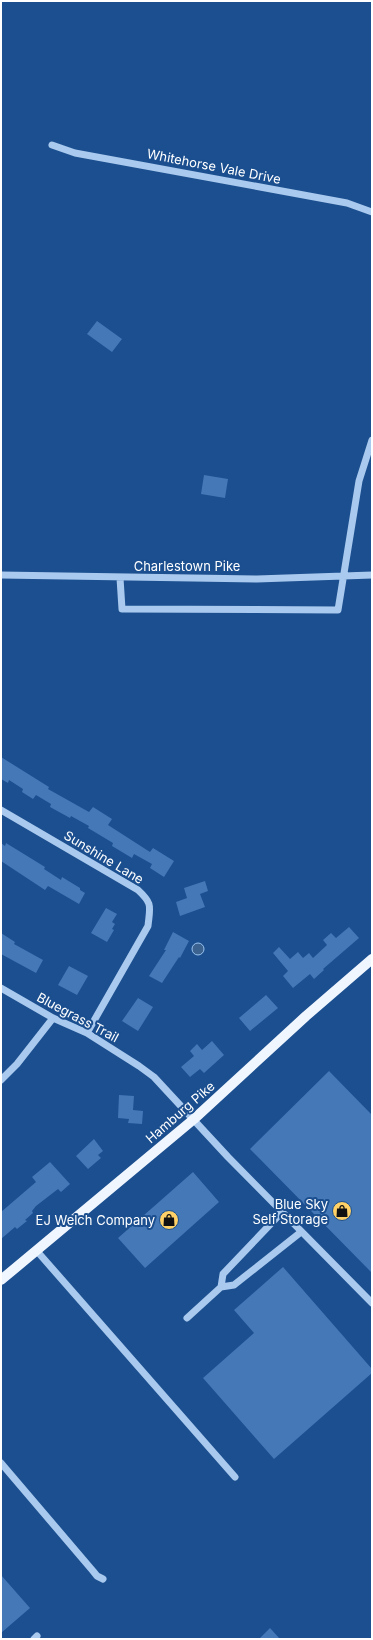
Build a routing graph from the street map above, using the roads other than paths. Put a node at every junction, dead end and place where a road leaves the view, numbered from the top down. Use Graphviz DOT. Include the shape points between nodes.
graph roads {
  1 [pos="52,145"];
  2 [pos="372,212"];
  3 [pos="372,440"];
  4 [pos="1,575"];
  5 [pos="344,575"];
  6 [pos="372,575"];
  7 [pos="120,578"];
  8 [pos="1,810"];
  9 [pos="372,959"];
  10 [pos="1,988"];
  11 [pos="53,1018"];
  12 [pos="87,1033"];
  13 [pos="1,1080"];
  14 [pos="194,1119"];
  15 [pos="282,1212"];
  16 [pos="302,1232"];
  17 [pos="36,1250"];
  18 [pos="1,1280"];
  19 [pos="221,1287"];
  20 [pos="372,1303"];
  21 [pos="187,1318"];
  22 [pos="1,1463"];
  23 [pos="236,1477"];
  24 [pos="103,1578"];
  1 -- 2 [label="street, Whitehorse Vale Drive" via="75,153 347,203"];
  3 -- 5 [label="street" via="359,481"];
  4 -- 7 [label="street, Charlestown Pike"];
  5 -- 6 [label="street, Charlestown Pike"];
  5 -- 7 [label="street, Charlestown Pike"];
  5 -- 7 [label="street" via="338,610 122,609"];
  8 -- 12 [label="street, Sunshine Lane" via="138,890 148,900 148,926"];
  9 -- 14 [label="main road, Hamburg Pike"];
  10 -- 11 [label="street, Bluegrass Trail"];
  11 -- 12 [label="street, Bluegrass Trail"];
  11 -- 13 [label="street"];
  12 -- 14 [label="street, Bluegrass Trail" via="154,1077"];
  14 -- 15 [label="street, Bluegrass Trail"];
  14 -- 17 [label="main road, Hamburg Pike"];
  15 -- 16 [label="street, Bluegrass Trail"];
  15 -- 19 [label="street" via="223,1274"];
  16 -- 19 [label="street" via="234,1285"];
  16 -- 20 [label="street, Bluegrass Trail"];
  17 -- 18 [label="main road, Hamburg Pike"];
  17 -- 23 [label="street"];
  19 -- 21 [label="street"];
  22 -- 24 [label="street" via="93,1572"];
}
